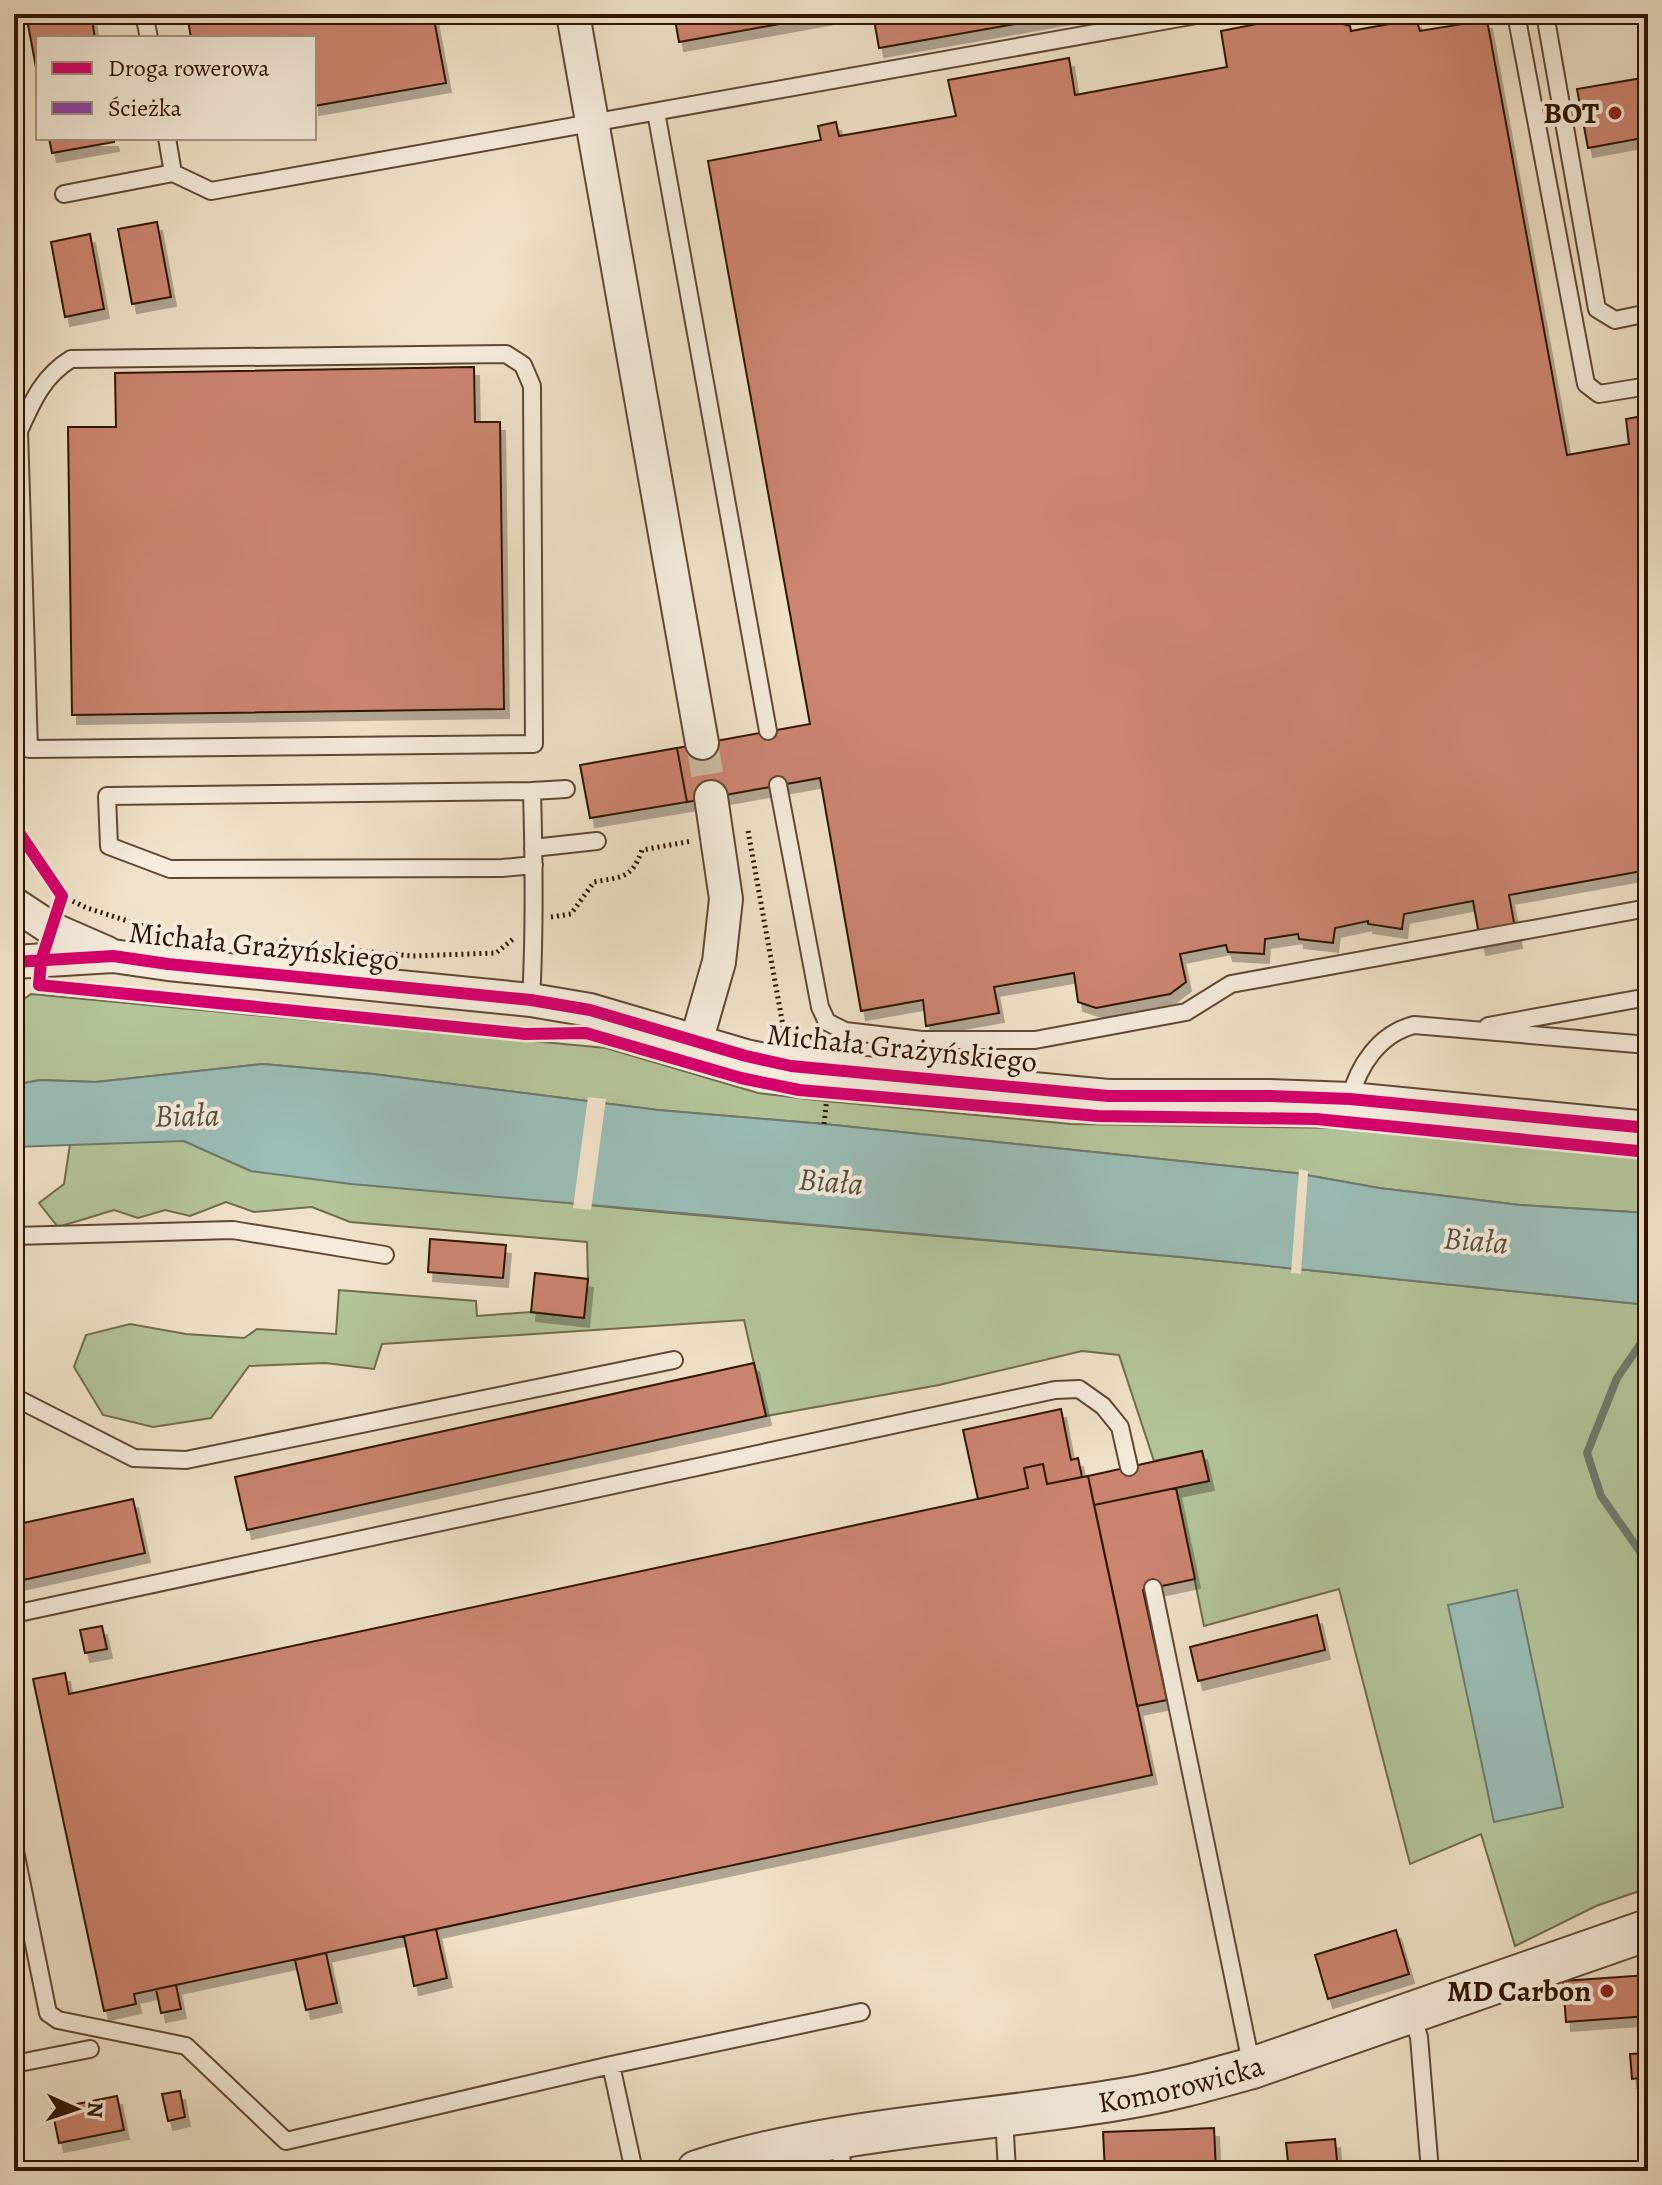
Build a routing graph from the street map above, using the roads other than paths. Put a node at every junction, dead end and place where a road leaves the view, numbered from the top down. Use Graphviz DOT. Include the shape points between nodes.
graph roads {
  1 [pos="144,14"];
  2 [pos="573,14"];
  3 [pos="1202,14"];
  4 [pos="1516,14"];
  5 [pos="1545,14"];
  6 [pos="149,36"];
  7 [pos="656,112"];
  8 [pos="592,124"];
  9 [pos="167,140"];
  10 [pos="173,173"];
  11 [pos="64,194"];
  12 [pos="1648,313"];
  13 [pos="1648,386"];
  14 [pos="16,431"];
  15 [pos="768,731"];
  16 [pos="702,743"];
  17 [pos="778,785"];
  18 [pos="566,789"];
  19 [pos="532,791"];
  20 [pos="711,797"];
  21 [pos="597,841"];
  22 [pos="534,857"];
  23 [pos="14,904"];
  24 [pos="1648,908"];
  25 [pos="113,956"];
  26 [pos="14,962"];
  27 [pos="1648,997"];
  28 [pos="531,1000"];
  29 [pos="1468,1030"];
  30 [pos="696,1042"];
  31 [pos="1648,1045"];
  32 [pos="1350,1099"];
  33 [pos="1648,1128"];
  34 [pos="14,1236"];
  35 [pos="385,1255"];
  36 [pos="674,1360"];
  37 [pos="14,1397"];
  38 [pos="1129,1467"];
  39 [pos="1153,1588"];
  40 [pos="14,1614"];
  41 [pos="14,1846"];
  42 [pos="1648,1930"];
  43 [pos="861,2012"];
  44 [pos="1411,2013"];
  45 [pos="90,2049"];
  46 [pos="14,2064"];
  47 [pos="611,2065"];
  48 [pos="1252,2068"];
  49 [pos="1004,2116"];
  50 [pos="841,2155"];
  51 [pos="703,2170"];
  52 [pos="634,2171"];
  53 [pos="1007,2171"];
  54 [pos="1430,2171"];
  1 -- 6 [label="lane"];
  2 -- 8 [label="street"];
  3 -- 7 [label="lane"];
  4 -- 13 [label="lane" via="1586,384 1599,394"];
  5 -- 12 [label="lane" via="1597,309 1615,320"];
  7 -- 8 [label="lane"];
  7 -- 15 [label="lane"];
  8 -- 10 [label="lane" via="211,191"];
  8 -- 16 [label="street"];
  9 -- 10 [label="lane"];
  10 -- 11 [label="lane"];
  14 -- 14 [label="lane" via="53,370 71,359 506,354 523,365 532,386 534,744 29,749"];
  17 -- 24 [label="lane" via="820,1007 827,1022 845,1031 922,1040 1035,1040 1186,1012 1231,984"];
  18 -- 19 [label="lane"];
  19 -- 22 [label="lane"];
  19 -- 22 [label="lane" via="107,796 109,846 170,869 502,868"];
  20 -- 30 [label="street" via="726,899 719,962"];
  21 -- 22 [label="lane"];
  22 -- 28 [label="lane"];
  23 -- 25 [label="street, Michała Grażyńskiego" via="52,929"];
  25 -- 26 [label="street, Michała Grażyńskiego"];
  25 -- 28 [label="street, Michała Grażyńskiego"];
  27 -- 29 [label="lane"];
  28 -- 30 [label="street, Michała Grażyńskiego" via="590,1010"];
  29 -- 31 [label="lane"];
  29 -- 32 [label="lane" via="1402,1028 1368,1058"];
  30 -- 32 [label="street, Michała Grażyńskiego" via="791,1066 1108,1096"];
  32 -- 33 [label="street, Michała Grażyńskiego"];
  34 -- 35 [label="lane" via="233,1230"];
  36 -- 37 [label="lane" via="186,1460 134,1458"];
  38 -- 40 [label="lane" via="1120,1427 1103,1406 1079,1389 1055,1390"];
  39 -- 48 [label="lane"];
  41 -- 47 [label="lane" via="48,2013 58,2020 186,2046 286,2141"];
  42 -- 44 [label="street, Komorowicka"];
  43 -- 47 [label="lane"];
  44 -- 48 [label="street, Komorowicka"];
  44 -- 54 [label="lane" via="1419,2037"];
  45 -- 46 [label="lane"];
  47 -- 52 [label="lane"];
  48 -- 49 [label="street, Komorowicka" via="1125,2099"];
  49 -- 50 [label="street, Komorowicka"];
  49 -- 53 [label="lane"];
  50 -- 51 [label="street, Komorowicka" via="790,2147"];
}
